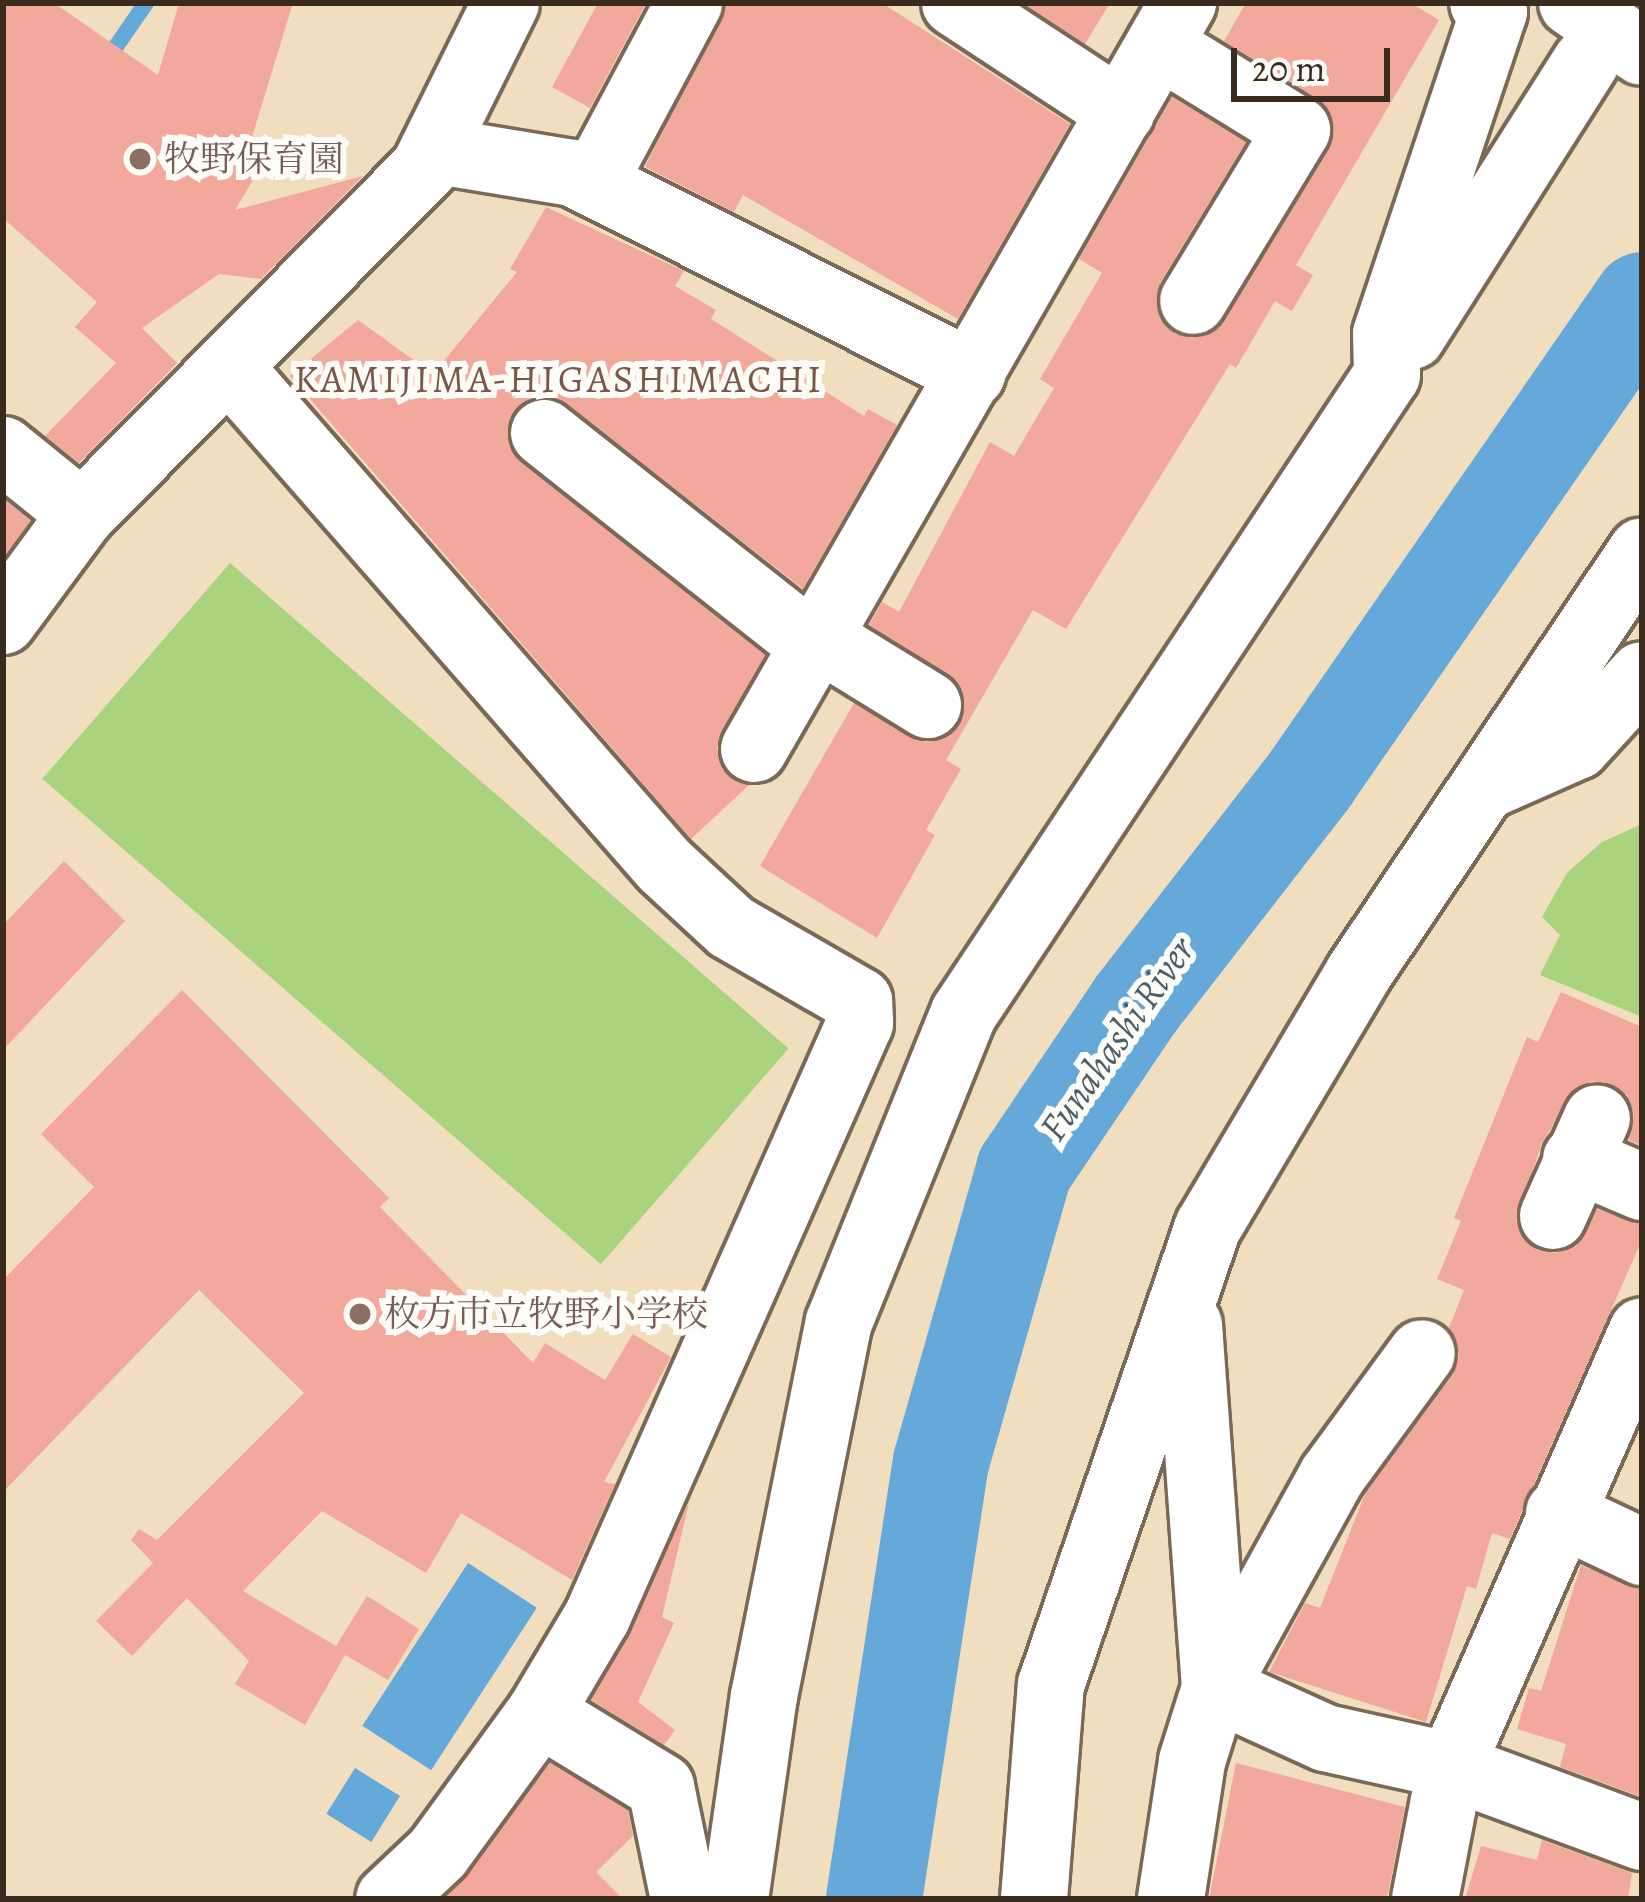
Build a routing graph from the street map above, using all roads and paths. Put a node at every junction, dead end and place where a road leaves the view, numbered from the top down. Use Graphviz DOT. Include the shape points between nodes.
graph roads {
  1 [pos="506,3"];
  2 [pos="689,3"];
  3 [pos="967,6"];
  4 [pos="1488,7"];
  5 [pos="1171,24"];
  6 [pos="1600,39"];
  7 [pos="1121,112"];
  8 [pos="438,151"];
  9 [pos="593,183"];
  10 [pos="1193,301"];
  11 [pos="228,366"];
  12 [pos="971,374"];
  13 [pos="1387,375"];
  14 [pos="544,433"];
  15 [pos="3,450"];
  16 [pos="82,514"];
  17 [pos="1642,551"];
  18 [pos="3,621"];
  19 [pos="817,642"];
  20 [pos="1642,674"];
  21 [pos="928,705"];
  22 [pos="754,748"];
  23 [pos="1493,783"];
  24 [pos="1575,1164"];
  25 [pos="1642,1187"];
  26 [pos="1188,1301"];
  27 [pos="1642,1331"];
  28 [pos="1422,1353"];
  29 [pos="1559,1513"];
  30 [pos="1642,1552"];
  31 [pos="1215,1688"];
  32 [pos="540,1713"];
  33 [pos="1450,1769"];
  34 [pos="1642,1838"];
  35 [pos="404,1894"];
  36 [pos="684,1899"];
  37 [pos="735,1899"];
  38 [pos="1034,1899"];
  39 [pos="1171,1899"];
  40 [pos="1425,1899"];
  1 -- 8 [label="street"];
  2 -- 9 [label="street"];
  3 -- 7 [label="street"];
  4 -- 13 [label="street" via="1386,334"];
  5 -- 7 [label="street"];
  5 -- 10 [label="street" via="1297,130"];
  6 -- 13 [label="street"];
  7 -- 12 [label="street"];
  8 -- 9 [label="street"];
  8 -- 11 [label="street"];
  9 -- 12 [label="street"];
  11 -- 16 [label="street"];
  11 -- 32 [label="street" via="664,865 731,927 860,1001 860,1023 597,1617"];
  12 -- 19 [label="street"];
  13 -- 37 [label="street" via="964,1012 839,1322 764,1696"];
  14 -- 19 [label="street"];
  15 -- 16 [label="street"];
  16 -- 18 [label="street"];
  17 -- 23 [label="street"];
  19 -- 21 [label="street"];
  19 -- 22 [label="street"];
  20 -- 23 [label="street" via="1577,746"];
  23 -- 26 [label="street" via="1358,974 1208,1227"];
  24 -- 25 [label="street"];
  26 -- 31 [label="street" via="1199,1552"];
  26 -- 38 [label="street" via="1106,1511 1051,1685"];
  27 -- 29 [label="street"];
  28 -- 31 [label="street" via="1332,1476"];
  29 -- 30 [label="street"];
  29 -- 33 [label="street"];
  31 -- 33 [label="street" via="1325,1738"];
  31 -- 39 [label="street" via="1192,1761"];
  32 -- 35 [label="street"];
  32 -- 36 [label="street" via="661,1787"];
  33 -- 34 [label="street"];
  33 -- 40 [label="street"];
}
